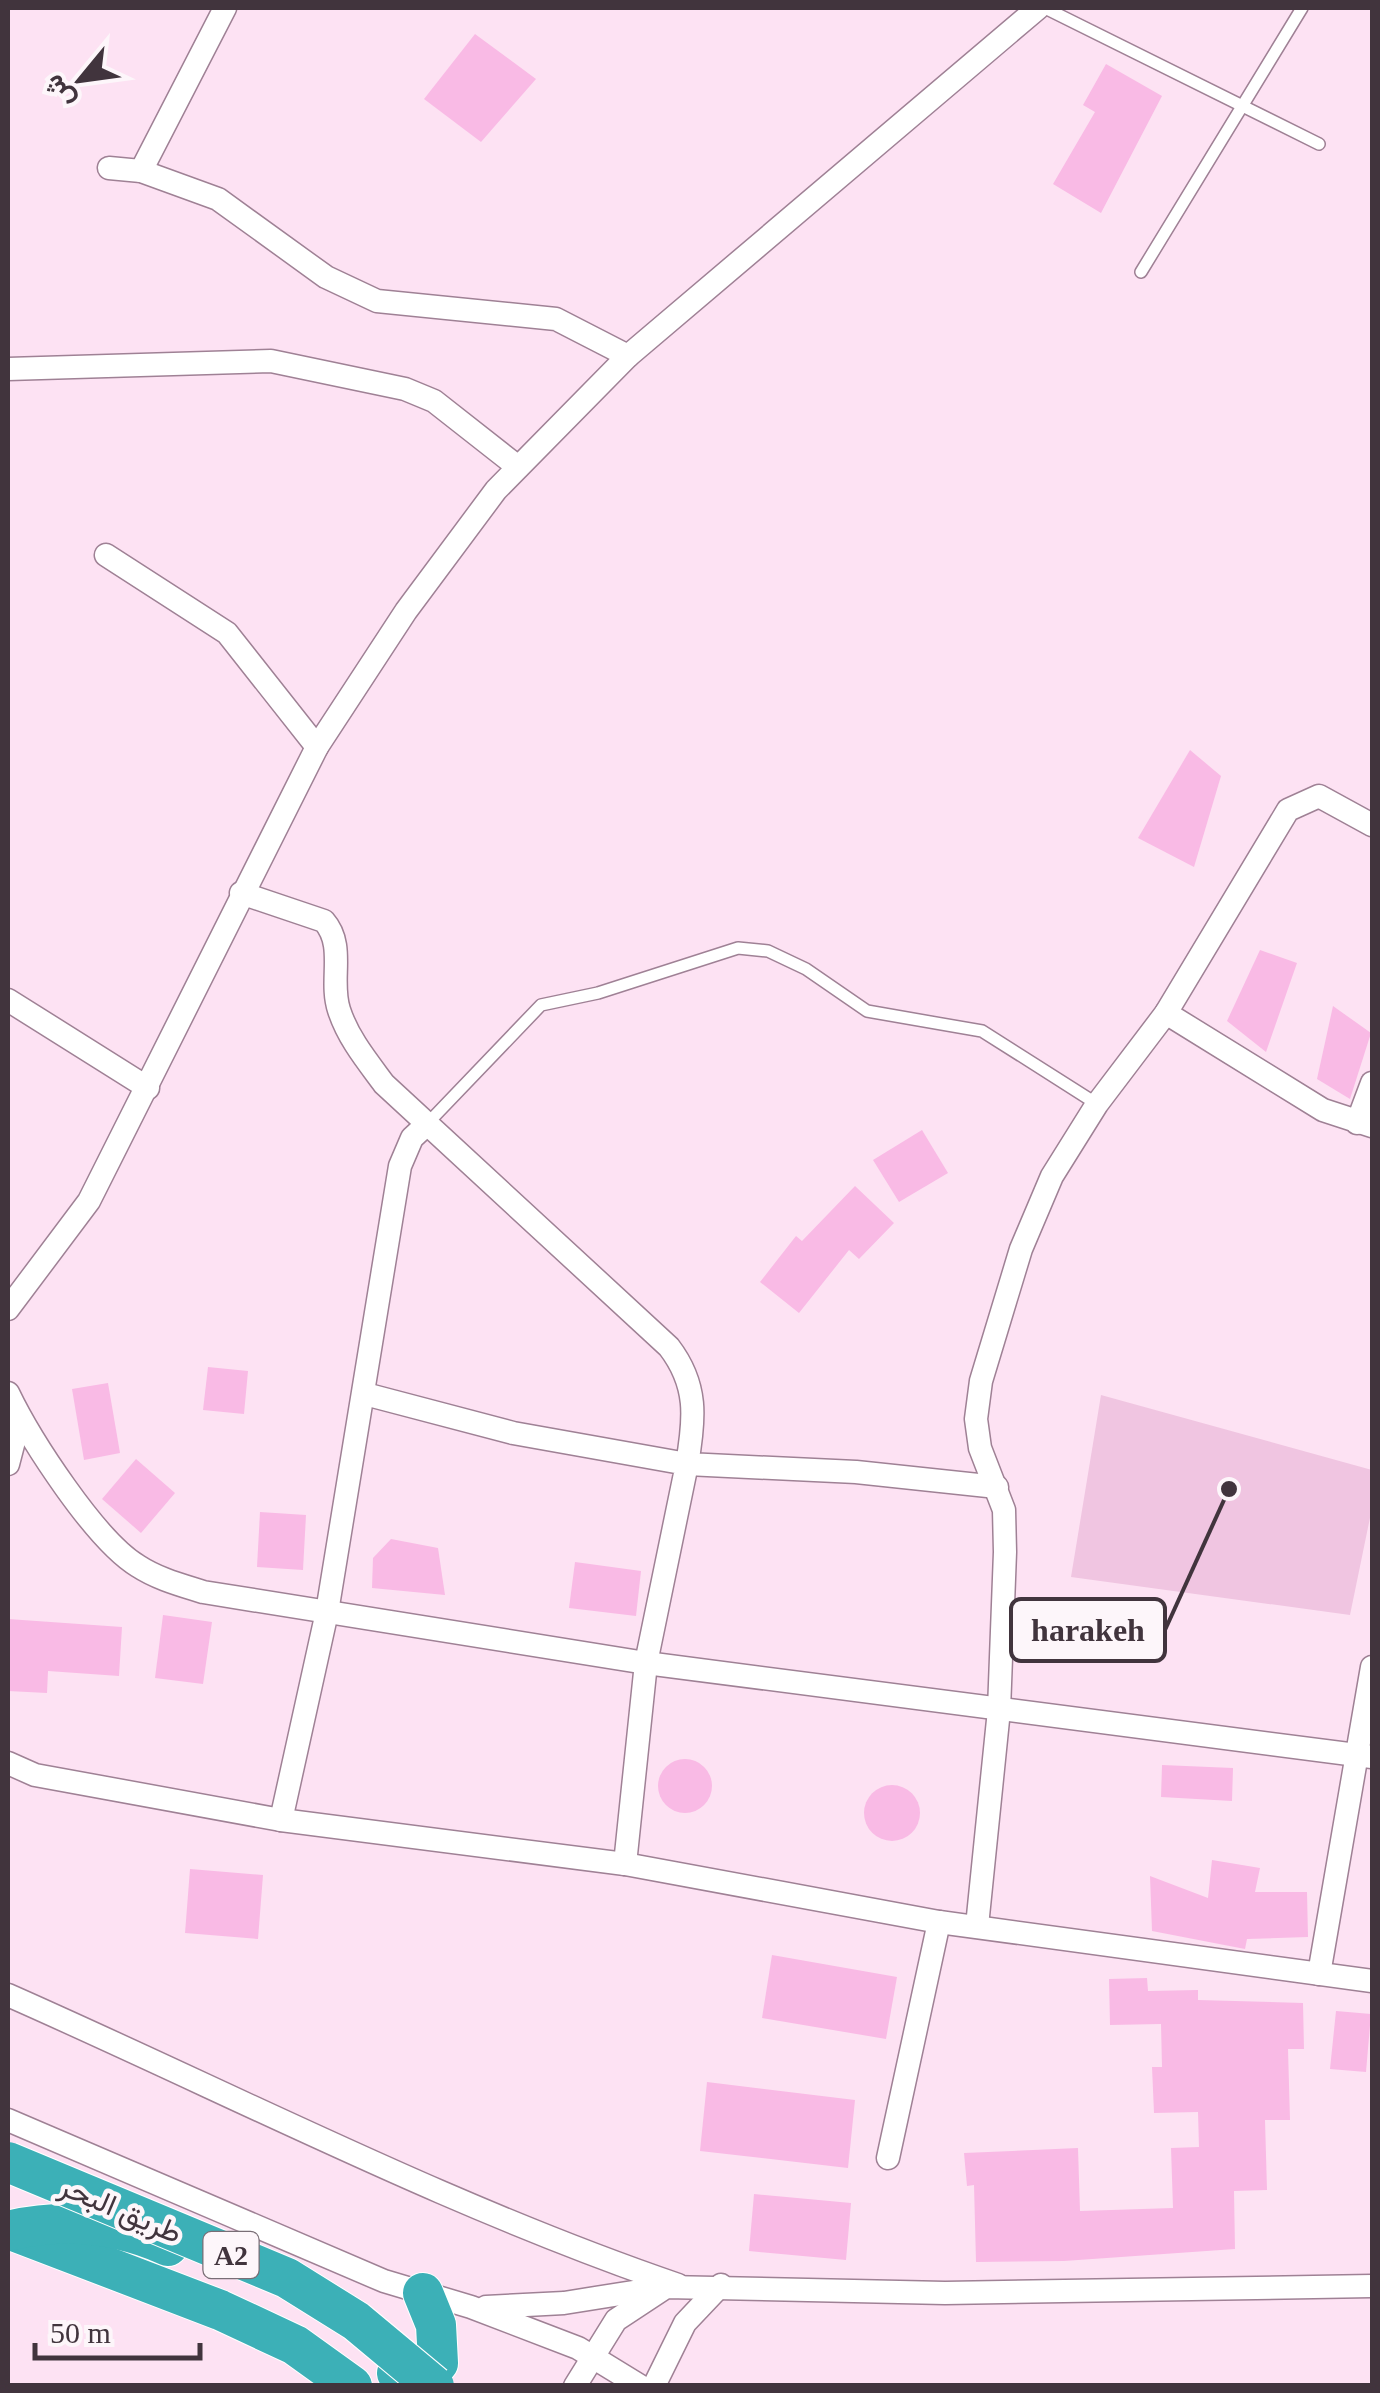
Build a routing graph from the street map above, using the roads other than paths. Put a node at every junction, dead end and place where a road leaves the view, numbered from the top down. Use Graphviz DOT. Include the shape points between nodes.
graph roads {
  1 [pos="226,8"];
  2 [pos="1042,8"];
  3 [pos="1302,8"];
  4 [pos="1240,105"];
  5 [pos="1319,144"];
  6 [pos="110,168"];
  7 [pos="141,171"];
  8 [pos="1140,272"];
  9 [pos="628,356"];
  10 [pos="8,370"];
  11 [pos="518,466"];
  12 [pos="106,555"];
  13 [pos="317,748"];
  14 [pos="1372,825"];
  15 [pos="242,893"];
  16 [pos="8,1000"];
  17 [pos="1166,1013"];
  18 [pos="1372,1083"];
  19 [pos="148,1088"];
  20 [pos="1096,1104"];
  21 [pos="1365,1124"];
  22 [pos="426,1125"];
  23 [pos="8,1310"];
  24 [pos="8,1393"];
  25 [pos="365,1394"];
  26 [pos="20,1418"];
  27 [pos="8,1464"];
  28 [pos="687,1464"];
  29 [pos="997,1486"];
  30 [pos="327,1612"];
  31 [pos="646,1663"];
  32 [pos="1372,1667"];
  33 [pos="999,1710"];
  34 [pos="1364,1756"];
  35 [pos="8,1763"];
  36 [pos="281,1820"];
  37 [pos="625,1864"];
  38 [pos="939,1922"];
  39 [pos="976,1926"];
  40 [pos="1319,1974"];
  41 [pos="1372,1982"];
  42 [pos="8,1994"];
  43 [pos="8,2120"];
  44 [pos="888,2158"];
  45 [pos="8,2162"];
  46 [pos="10,2229"];
  47 [pos="721,2285"];
  48 [pos="1372,2286"];
  49 [pos="674,2287"];
  50 [pos="423,2293"];
  51 [pos="471,2307"];
  52 [pos="593,2356"];
  53 [pos="352,2386"];
  54 [pos="434,2386"];
  55 [pos="575,2386"];
  56 [pos="640,2386"];
  57 [pos="654,2386"];
  1 -- 7 [label="street"];
  2 -- 4 [label="lane"];
  2 -- 9 [label="street"];
  3 -- 4 [label="lane"];
  4 -- 5 [label="lane"];
  4 -- 8 [label="lane"];
  6 -- 7 [label="street"];
  7 -- 9 [label="street" via="218,200 326,278 377,301 556,318"];
  9 -- 11 [label="street"];
  10 -- 11 [label="street" via="272,361 434,401"];
  11 -- 13 [label="street" via="444,557"];
  12 -- 13 [label="street" via="227,634"];
  13 -- 15 [label="street"];
  14 -- 17 [label="street" via="1318,796 1288,810"];
  15 -- 19 [label="street"];
  15 -- 22 [label="street" via="312,915 333,931 339,1010 356,1046"];
  16 -- 19 [label="street"];
  17 -- 20 [label="street"];
  17 -- 21 [label="street" via="1262,1076"];
  18 -- 21 [label="street"];
  19 -- 23 [label="street" via="89,1201"];
  20 -- 22 [label="lane" via="982,1031 867,1011 806,969 768,952 738,948 541,1005"];
  20 -- 29 [label="street" via="1036,1209 981,1381 980,1448"];
  22 -- 25 [label="street" via="400,1166"];
  22 -- 28 [label="street" via="670,1346 694,1398"];
  24 -- 26 [label="street"];
  25 -- 28 [label="street" via="513,1433"];
  25 -- 30 [label="street"];
  26 -- 27 [label="street"];
  26 -- 30 [label="street" via="104,1534 135,1565 204,1592"];
  28 -- 29 [label="street"];
  28 -- 31 [label="street"];
  29 -- 33 [label="street" via="1005,1552"];
  30 -- 31 [label="street"];
  30 -- 36 [label="street"];
  31 -- 33 [label="street"];
  31 -- 37 [label="street"];
  32 -- 34 [label="street"];
  33 -- 34 [label="street"];
  33 -- 39 [label="street"];
  34 -- 40 [label="street"];
  35 -- 36 [label="street" via="35,1775"];
  36 -- 37 [label="street"];
  37 -- 38 [label="street"];
  38 -- 39 [label="street"];
  38 -- 44 [label="street"];
  39 -- 40 [label="street"];
  40 -- 41 [label="street"];
  42 -- 49 [label="street" via="296,2129"];
  43 -- 50 [label="street"];
  45 -- 54 [label="highway, طريق البحر / A2, bridge" via="287,2278 356,2320"];
  46 -- 50 [label="highway" via="81,2223 156,2240 296,2304 397,2373 422,2381 438,2364 439,2344"];
  46 -- 53 [label="highway, طريق البحر / A2" via="236,2317 295,2345"];
  47 -- 48 [label="street" via="945,2293"];
  47 -- 49 [label="street"];
  47 -- 57 [label="street" via="678,2333"];
  49 -- 51 [label="street"];
  49 -- 52 [label="street" via="624,2312"];
  50 -- 51 [label="street"];
  51 -- 52 [label="street"];
  52 -- 55 [label="street"];
  52 -- 56 [label="street"];
}
